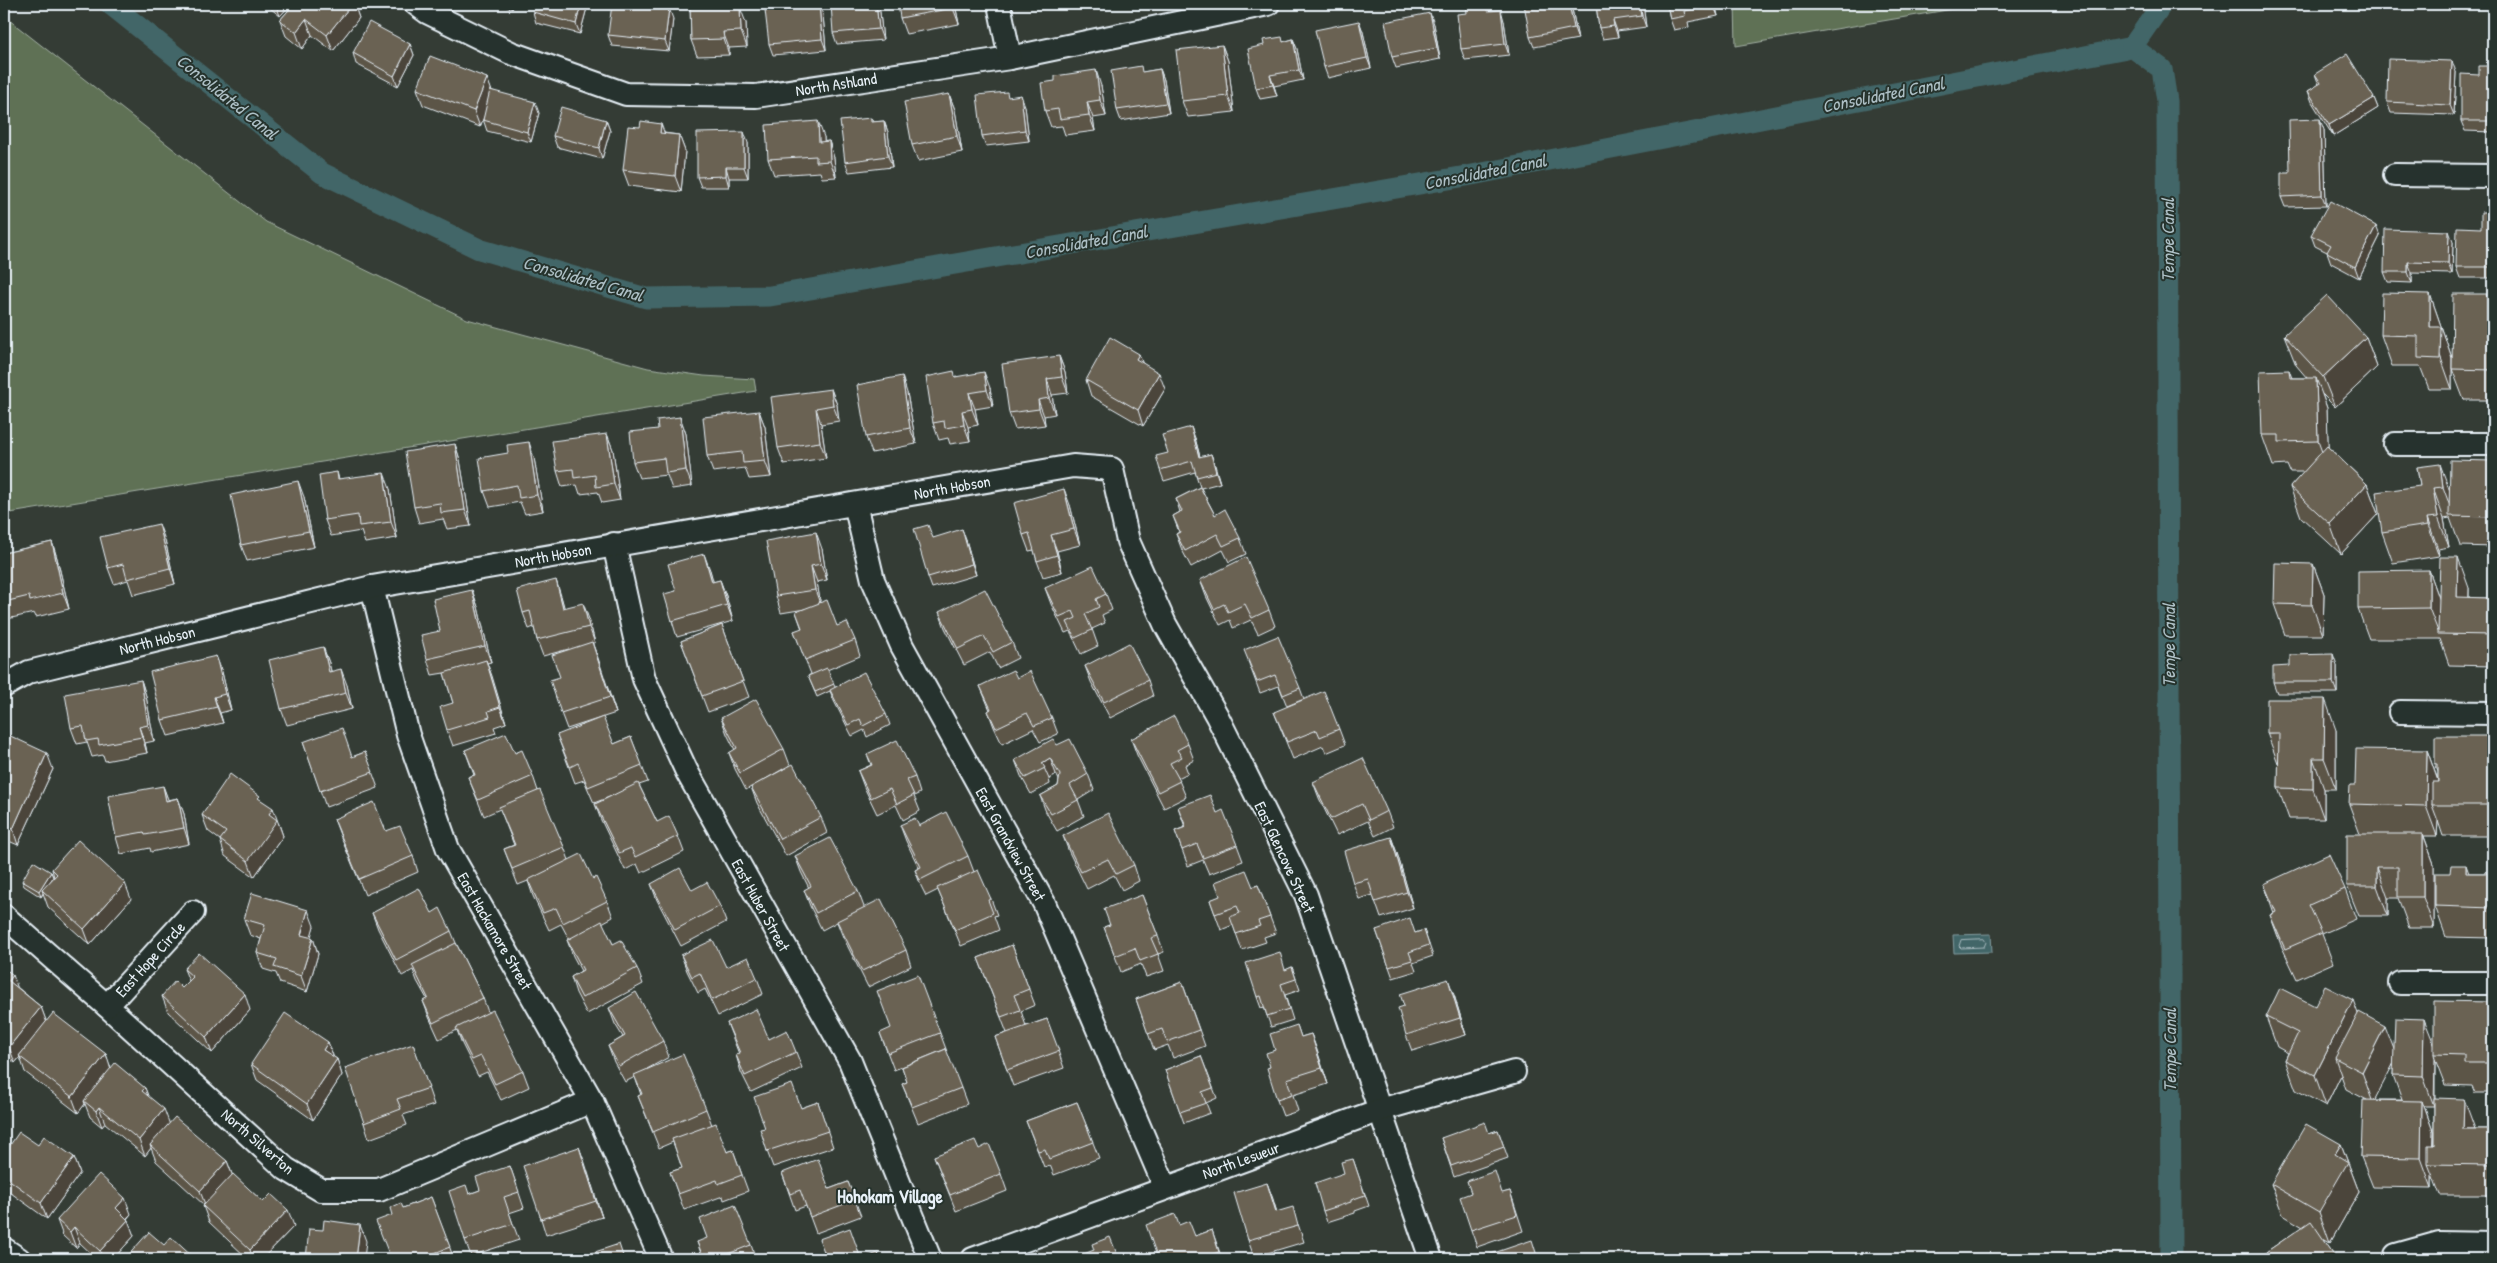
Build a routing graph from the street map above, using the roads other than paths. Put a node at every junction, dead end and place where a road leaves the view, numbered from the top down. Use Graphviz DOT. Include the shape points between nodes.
graph roads {
  1 [pos="416,4"];
  2 [pos="999,4"];
  3 [pos="1254,5"];
  4 [pos="1010,58"];
  5 [pos="2395,175"];
  6 [pos="2493,176"];
  7 [pos="2395,444"];
  8 [pos="2493,444"];
  9 [pos="1112,468"];
  10 [pos="855,504"];
  11 [pos="614,544"];
  12 [pos="372,587"];
  13 [pos="4,686"];
  14 [pos="2400,712"];
  15 [pos="2493,713"];
  16 [pos="193,912"];
  17 [pos="4,916"];
  18 [pos="2400,983"];
  19 [pos="2493,983"];
  20 [pos="107,1006"];
  21 [pos="1514,1072"];
  22 [pos="592,1101"];
  23 [pos="1380,1110"];
  24 [pos="1165,1187"];
  25 [pos="2493,1244"];
  26 [pos="4,1249"];
  27 [pos="2396,1255"];
  28 [pos="19,1259"];
  29 [pos="661,1259"];
  30 [pos="930,1259"];
  31 [pos="973,1259"];
  32 [pos="1432,1259"];
  1 -- 4 [label="street, North Ashland" via="511,53 626,94 756,96"];
  2 -- 4 [label="street"];
  3 -- 4 [label="street, North Ashland"];
  5 -- 6 [label="street"];
  7 -- 8 [label="street"];
  9 -- 10 [label="street, North Hobson" via="1073,466"];
  9 -- 23 [label="street, East Glencove Street" via="1128,541 1165,624 1217,716 1306,895"];
  10 -- 11 [label="street, North Hobson"];
  10 -- 24 [label="street, East Grandview Street" via="873,580 902,646 1044,903"];
  11 -- 12 [label="street, North Hobson"];
  11 -- 30 [label="street, East Huber Street" via="644,679 687,772 850,1061"];
  12 -- 13 [label="street, North Hobson" via="29,672"];
  12 -- 22 [label="street, East Hackamore Street" via="408,735 448,849"];
  14 -- 15 [label="street"];
  16 -- 20 [label="street, East Hope Circle"];
  17 -- 20 [label="street, North Silverton"];
  18 -- 19 [label="street"];
  20 -- 22 [label="street, North Silverton" via="286,1169 321,1190 379,1190"];
  21 -- 23 [label="street, North Lesueur"];
  22 -- 29 [label="street, East Hackamore Street"];
  23 -- 24 [label="street, North Lesueur"];
  23 -- 32 [label="street, East Glencove Street"];
  24 -- 31 [label="street, North Lesueur"];
  25 -- 27 [label="street" via="2439,1243"];
  26 -- 28 [label="street"];
}
